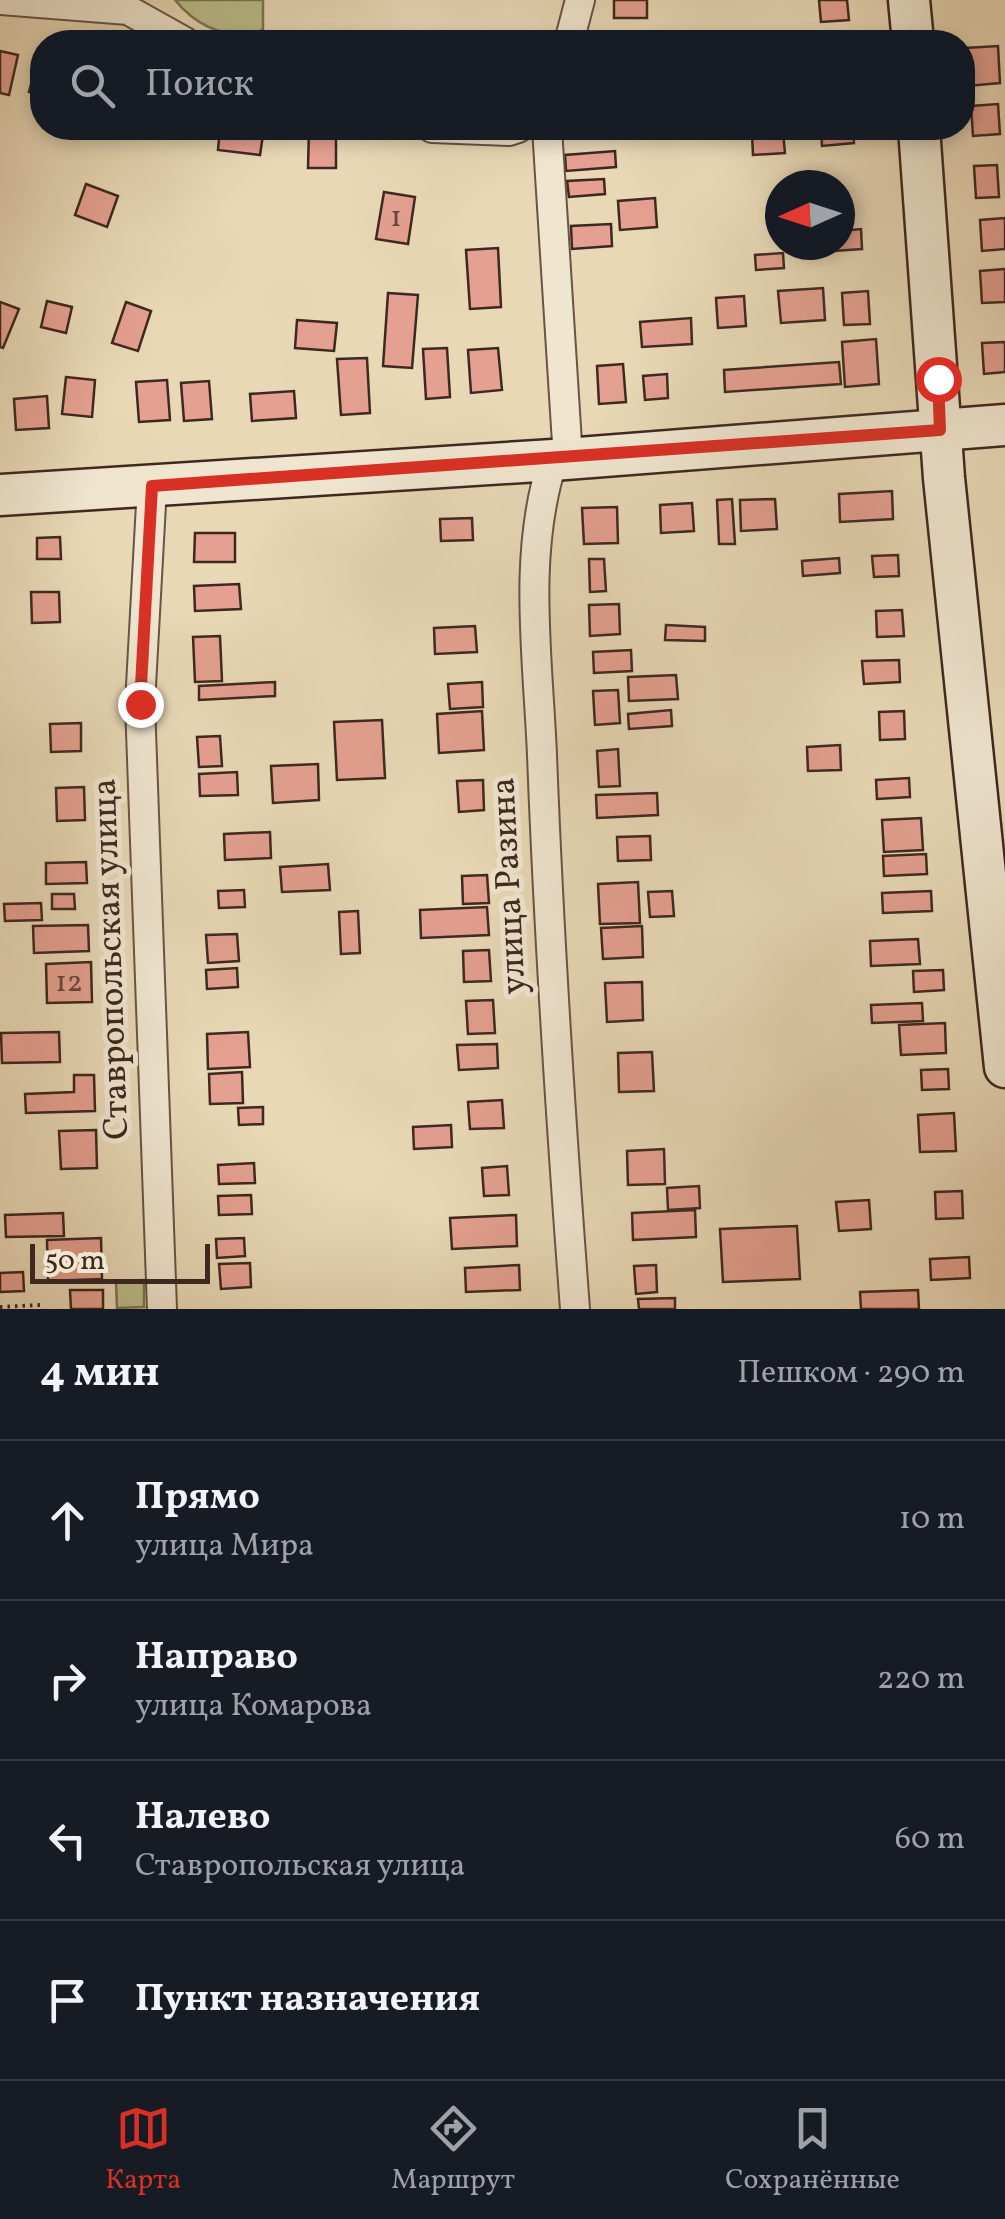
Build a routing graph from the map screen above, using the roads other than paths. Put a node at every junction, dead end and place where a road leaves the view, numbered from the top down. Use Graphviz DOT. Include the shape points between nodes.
graph roads {
  1 [pos="0,0"];
  2 [pos="580,0"];
  3 [pos="910,0"];
  4 [pos="164,30"];
  5 [pos="572,30"];
  6 [pos="911,30"];
  7 [pos="548,140"];
  8 [pos="920,140"];
  9 [pos="1005,425"];
  10 [pos="940,430"];
  11 [pos="561,460"];
  12 [pos="152,486"];
  13 [pos="0,495"];
  14 [pos="1005,1066"];
  15 [pos="162,1309"];
  16 [pos="575,1309"];
  1 -- 4 [label="street" via="128,10"];
  2 -- 5 [label="street"];
  3 -- 6 [label="main road"];
  7 -- 11 [label="street, улица Разина"];
  8 -- 10 [label="main road"];
  9 -- 10 [label="main road"];
  10 -- 11 [label="main road"];
  10 -- 14 [label="main road"];
  11 -- 12 [label="main road"];
  11 -- 16 [label="street, улица Разина" via="537,524 536,598 550,974"];
  12 -- 13 [label="main road"];
  12 -- 15 [label="street, Ставропольская улица" via="140,704"];
}
